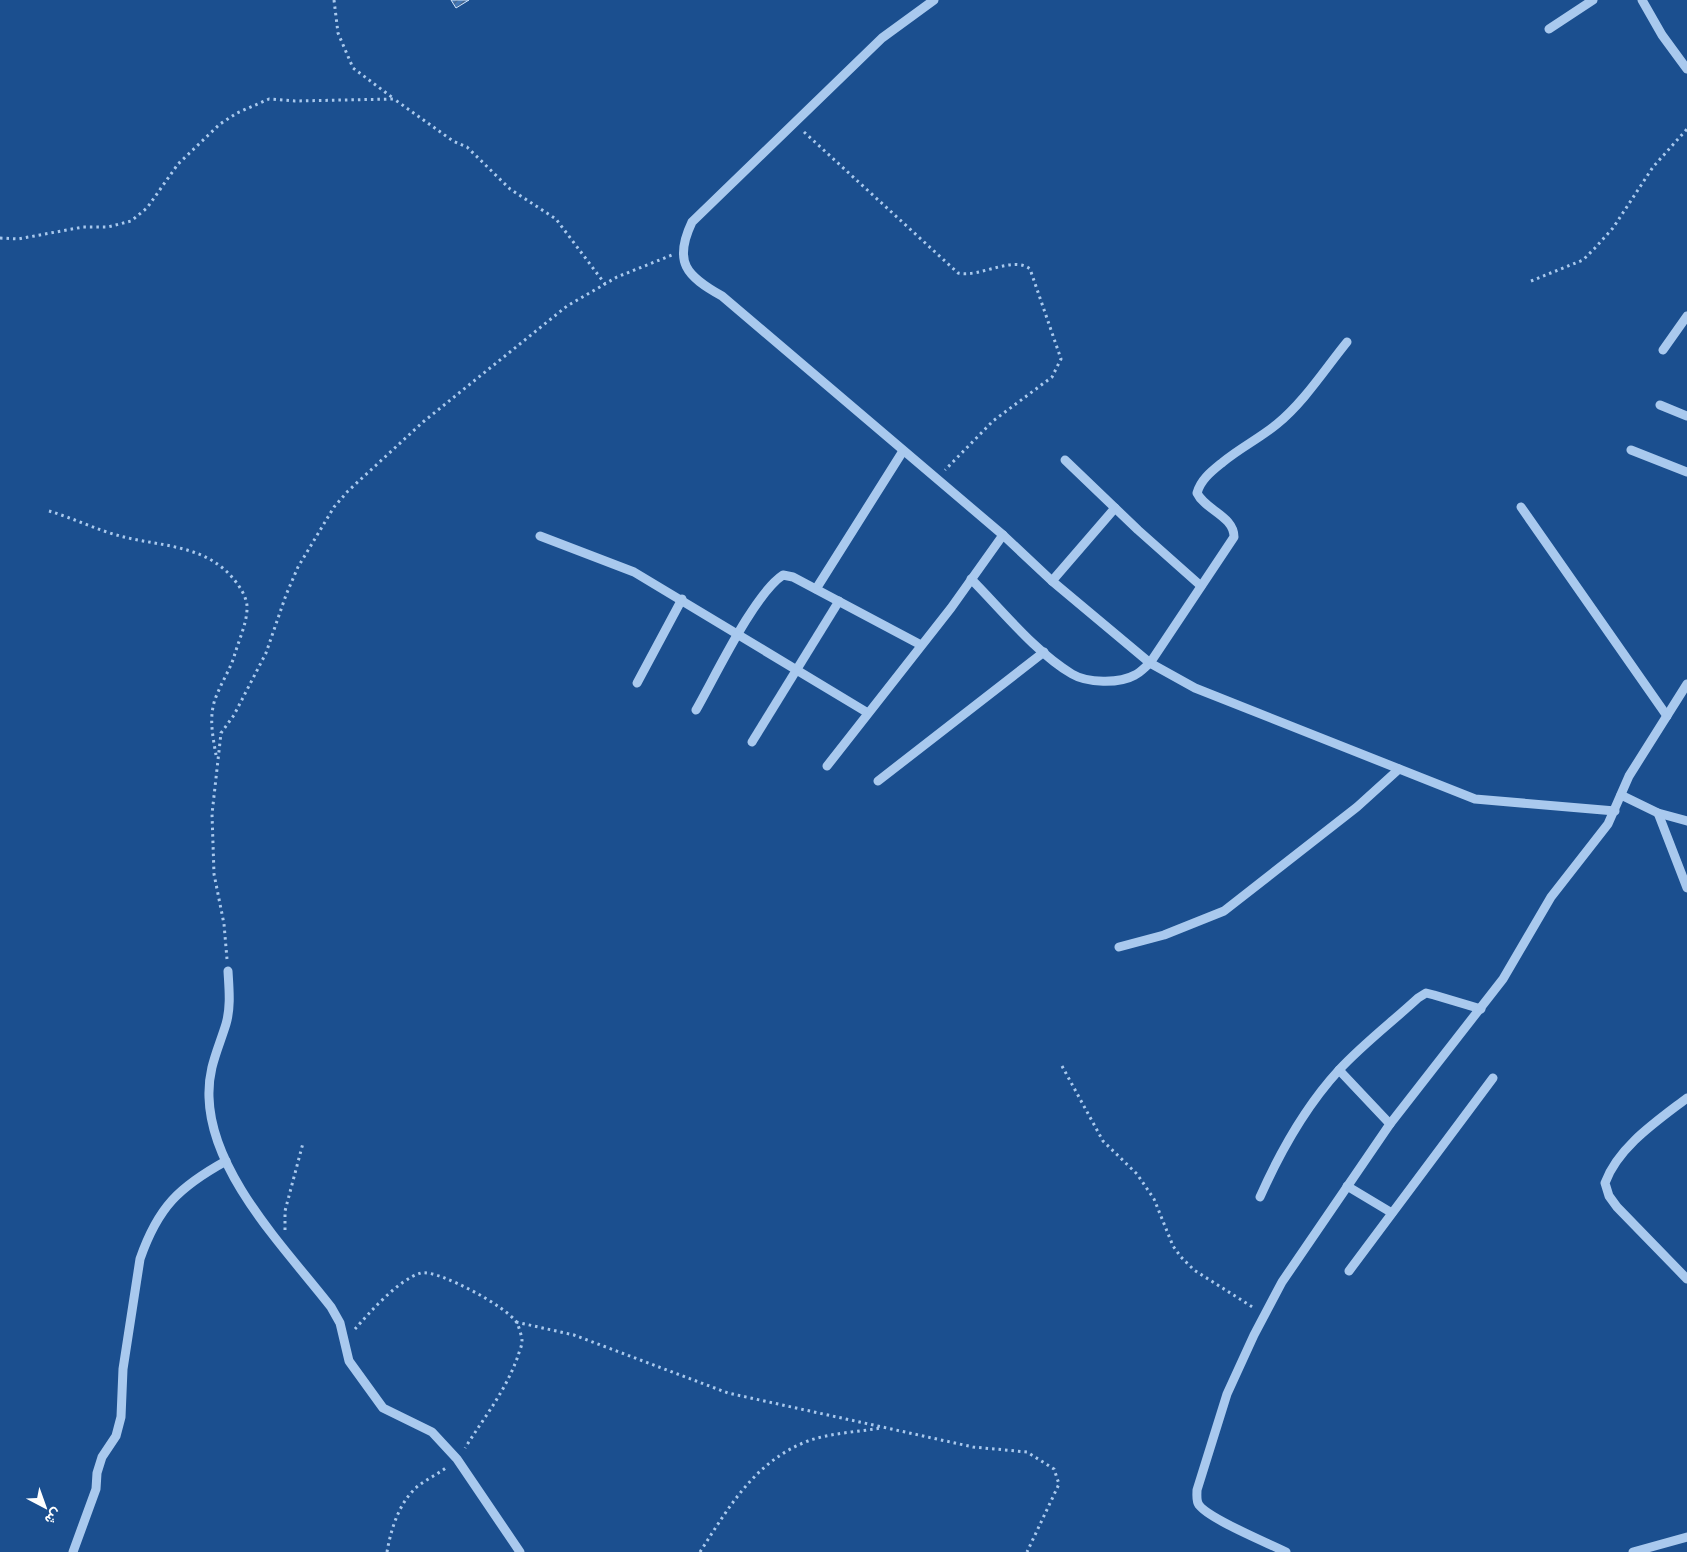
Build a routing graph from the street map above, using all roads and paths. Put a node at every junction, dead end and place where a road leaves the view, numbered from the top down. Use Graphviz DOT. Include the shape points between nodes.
graph roads {
  1 [pos="334,0"];
  2 [pos="934,0"];
  3 [pos="1593,0"];
  4 [pos="1642,0"];
  5 [pos="1549,29"];
  6 [pos="1687,69"];
  7 [pos="394,99"];
  8 [pos="793,122"];
  9 [pos="1687,129"];
  10 [pos="0,238"];
  11 [pos="682,250"];
  12 [pos="1531,280"];
  13 [pos="605,284"];
  14 [pos="1687,316"];
  15 [pos="1347,342"];
  16 [pos="1663,350"];
  17 [pos="1660,405"];
  18 [pos="1687,416"];
  19 [pos="1630,450"];
  20 [pos="903,452"];
  21 [pos="1065,460"];
  22 [pos="1687,472"];
  23 [pos="936,479"];
  24 [pos="1521,507"];
  25 [pos="1115,508"];
  26 [pos="49,511"];
  27 [pos="1003,535"];
  28 [pos="540,536"];
  29 [pos="971,579"];
  30 [pos="1052,581"];
  31 [pos="1201,586"];
  32 [pos="816,589"];
  33 [pos="682,599"];
  34 [pos="839,601"];
  35 [pos="739,634"];
  36 [pos="921,645"];
  37 [pos="1044,652"];
  38 [pos="1150,663"];
  39 [pos="798,670"];
  40 [pos="638,683"];
  41 [pos="1687,684"];
  42 [pos="696,710"];
  43 [pos="868,713"];
  44 [pos="1667,716"];
  45 [pos="752,742"];
  46 [pos="217,757"];
  47 [pos="828,766"];
  48 [pos="1399,769"];
  49 [pos="878,781"];
  50 [pos="1621,795"];
  51 [pos="1615,811"];
  52 [pos="1658,813"];
  53 [pos="1687,821"];
  54 [pos="1687,888"];
  55 [pos="1119,947"];
  56 [pos="228,971"];
  57 [pos="1481,1009"];
  58 [pos="1062,1066"];
  59 [pos="1339,1070"];
  60 [pos="1493,1078"];
  61 [pos="1687,1098"];
  62 [pos="1390,1124"];
  63 [pos="303,1143"];
  64 [pos="226,1161"];
  65 [pos="1347,1186"];
  66 [pos="1260,1197"];
  67 [pos="1392,1213"];
  68 [pos="285,1248"];
  69 [pos="1349,1271"];
  70 [pos="1687,1279"];
  71 [pos="1264,1316"];
  72 [pos="516,1322"];
  73 [pos="344,1341"];
  74 [pos="882,1428"];
  75 [pos="457,1459"];
  76 [pos="1687,1537"];
  77 [pos="1283,1551"];
  78 [pos="73,1552"];
  79 [pos="387,1552"];
  80 [pos="520,1552"];
  81 [pos="700,1552"];
  82 [pos="1026,1552"];
  83 [pos="1633,1552"];
  1 -- 7 [label="path" via="338,33 353,68"];
  2 -- 8 [label="street" via="882,38"];
  3 -- 5 [label="street"];
  4 -- 6 [label="street"];
  7 -- 10 [label="path" via="269,99 220,124 178,164 147,208 131,221 108,228 83,227 18,240"];
  7 -- 13 [label="path" via="453,141 467,147 510,189 556,219"];
  8 -- 11 [label="street" via="692,222"];
  8 -- 23 [label="path" via="958,273 975,274 1017,263 1030,269 1061,359 1052,377 993,420"];
  9 -- 12 [label="path" via="1653,166 1613,228 1583,260"];
  11 -- 13 [label="path"];
  11 -- 20 [label="street" via="688,268 700,283 722,296"];
  13 -- 46 [label="path" via="567,306 423,422 334,507 298,568 266,653 234,715 221,733"];
  14 -- 16 [label="street"];
  15 -- 31 [label="street" via="1290,412 1229,457 1199,485 1200,501 1225,519 1234,532 1234,538"];
  17 -- 18 [label="street"];
  19 -- 22 [label="street"];
  20 -- 23 [label="street"];
  20 -- 32 [label="street"];
  21 -- 25 [label="street"];
  23 -- 27 [label="street"];
  24 -- 44 [label="street"];
  25 -- 30 [label="street"];
  25 -- 31 [label="street"];
  26 -- 46 [label="path" via="123,537 198,552 230,574 242,592 247,609 232,663 211,712"];
  27 -- 29 [label="street"];
  27 -- 30 [label="street"];
  28 -- 33 [label="street" via="615,563"];
  29 -- 36 [label="street"];
  29 -- 37 [label="street"];
  30 -- 38 [label="street"];
  31 -- 38 [label="street"];
  32 -- 34 [label="street"];
  32 -- 35 [label="street" via="783,575 767,590"];
  33 -- 35 [label="street"];
  33 -- 40 [label="street"];
  34 -- 36 [label="street"];
  34 -- 39 [label="street"];
  35 -- 39 [label="street"];
  35 -- 42 [label="street"];
  36 -- 43 [label="street"];
  37 -- 38 [label="street" via="1073,674 1091,680 1134,676"];
  37 -- 49 [label="street"];
  38 -- 48 [label="street" via="1195,688"];
  39 -- 43 [label="street"];
  39 -- 45 [label="street"];
  41 -- 44 [label="street"];
  43 -- 47 [label="street"];
  44 -- 50 [label="street" via="1629,776"];
  46 -- 56 [label="path" via="212,814 214,864"];
  48 -- 51 [label="street" via="1475,799"];
  48 -- 55 [label="street" via="1224,911 1164,935"];
  50 -- 51 [label="street"];
  50 -- 52 [label="street"];
  51 -- 57 [label="street" via="1551,897 1523,948"];
  52 -- 53 [label="street"];
  52 -- 54 [label="street"];
  56 -- 64 [label="street" via="229,1006 214,1055 209,1098"];
  57 -- 59 [label="street" via="1426,993"];
  57 -- 62 [label="street"];
  58 -- 71 [label="path" via="1103,1141 1136,1174 1154,1199 1173,1246 1181,1257 1194,1270"];
  59 -- 62 [label="street"];
  59 -- 66 [label="street" via="1294,1131"];
  60 -- 67 [label="street"];
  61 -- 70 [label="street" via="1650,1126 1617,1161 1604,1183 1617,1207"];
  62 -- 65 [label="street"];
  63 -- 68 [label="path" via="285,1211"];
  64 -- 68 [label="street" via="242,1193"];
  64 -- 78 [label="street" via="176,1194 145,1244 122,1369 121,1417 116,1436 102,1457 96,1488"];
  65 -- 67 [label="street"];
  65 -- 71 [label="street" via="1282,1282"];
  67 -- 69 [label="street"];
  68 -- 73 [label="street" via="331,1306 340,1322"];
  71 -- 77 [label="street" via="1227,1394 1197,1490 1197,1500 1212,1514"];
  72 -- 73 [label="path" via="494,1304 448,1278 432,1272 422,1273 374,1307"];
  72 -- 74 [label="path" via="574,1334 728,1393"];
  72 -- 75 [label="path" via="522,1342 504,1391"];
  73 -- 75 [label="street" via="349,1361 383,1408 432,1432"];
  74 -- 81 [label="path" via="810,1441 787,1451 742,1489"];
  74 -- 82 [label="path" via="973,1447 1027,1452 1051,1465 1059,1484"];
  75 -- 79 [label="path" via="413,1491 395,1520"];
  75 -- 80 [label="street"];
  76 -- 83 [label="street"];
}
